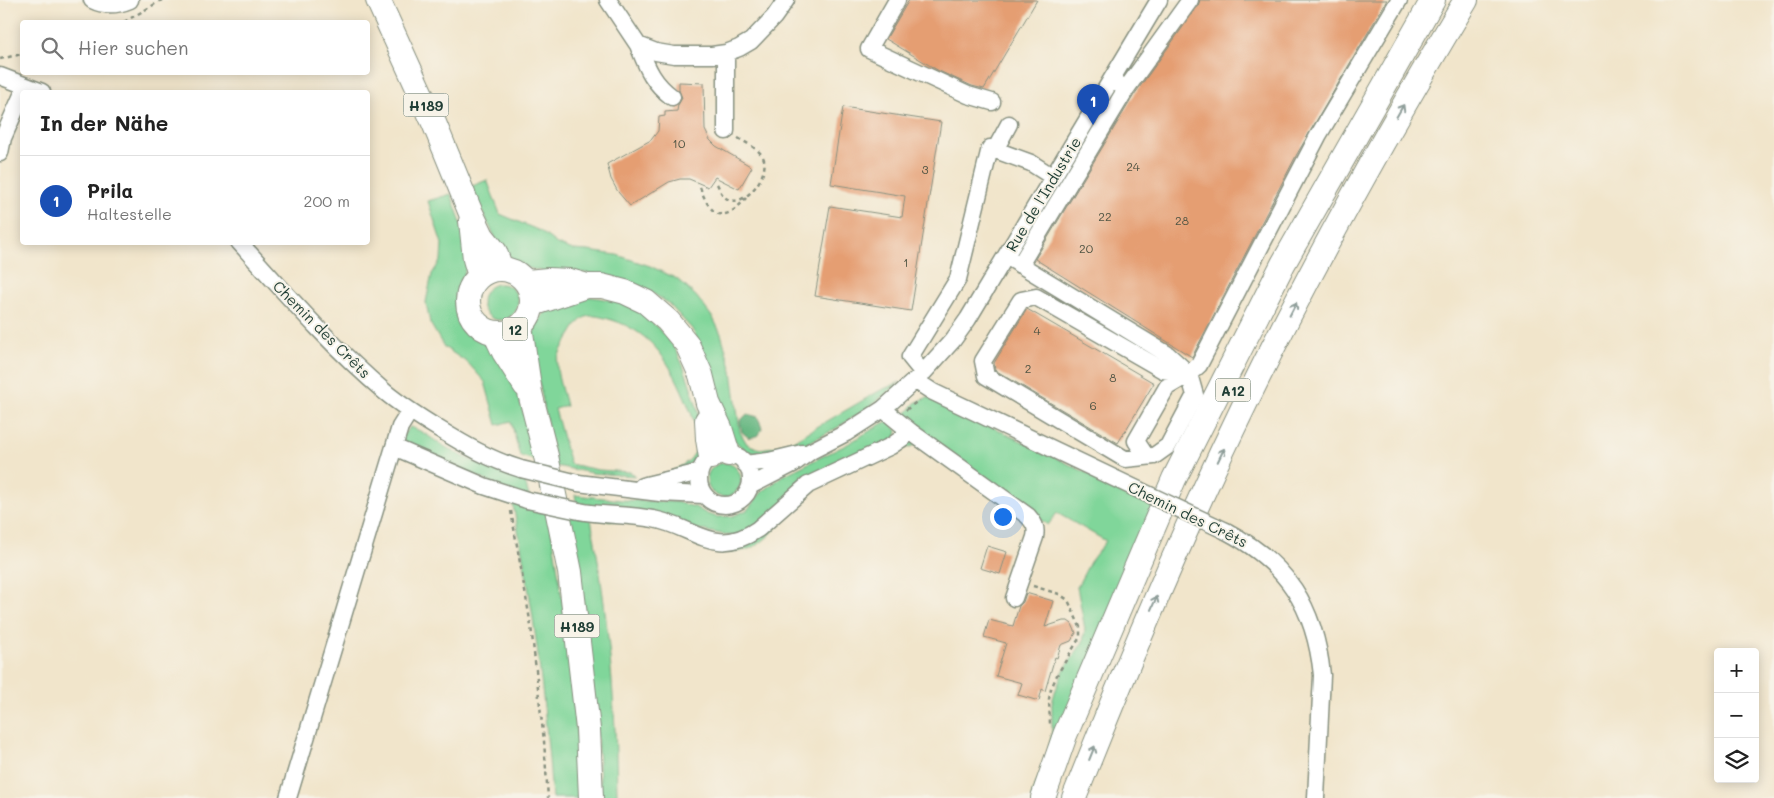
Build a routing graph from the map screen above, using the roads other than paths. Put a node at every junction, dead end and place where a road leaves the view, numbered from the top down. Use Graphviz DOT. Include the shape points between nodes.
graph roads {
  1 [pos="92,0"];
  2 [pos="130,0"];
  3 [pos="378,0"];
  4 [pos="608,0"];
  5 [pos="786,0"];
  6 [pos="897,0"];
  7 [pos="1159,0"];
  8 [pos="1190,0"];
  9 [pos="1400,0"];
  10 [pos="1433,0"];
  11 [pos="1446,0"];
  12 [pos="1466,0"];
  13 [pos="638,45"];
  14 [pos="726,53"];
  15 [pos="0,76"];
  16 [pos="1111,80"];
  17 [pos="0,88"];
  18 [pos="1126,89"];
  19 [pos="22,90"];
  20 [pos="20,92"];
  21 [pos="672,97"];
  22 [pos="992,102"];
  23 [pos="20,106"];
  24 [pos="1009,124"];
  25 [pos="726,131"];
  26 [pos="995,150"];
  27 [pos="0,153"];
  28 [pos="1053,177"];
  29 [pos="242,245"];
  30 [pos="1006,256"];
  31 [pos="1020,265"];
  32 [pos="490,272"];
  33 [pos="527,282"];
  34 [pos="587,286"];
  35 [pos="533,304"];
  36 [pos="520,326"];
  37 [pos="496,333"];
  38 [pos="1188,374"];
  39 [pos="919,377"];
  40 [pos="530,393"];
  41 [pos="883,408"];
  42 [pos="410,411"];
  43 [pos="905,427"];
  44 [pos="394,447"];
  45 [pos="811,451"];
  46 [pos="1146,456"];
  47 [pos="721,462"];
  48 [pos="750,486"];
  49 [pos="632,488"];
  50 [pos="704,495"];
  51 [pos="1014,598"];
  52 [pos="288,798"];
  53 [pos="591,798"];
  54 [pos="1043,798"];
  55 [pos="1056,798"];
  56 [pos="1074,798"];
  57 [pos="1316,798"];
  1 -- 2 [label="street" via="105,4"];
  3 -- 32 [label="highway, H189" via="470,211 475,259"];
  4 -- 13 [label="street"];
  5 -- 14 [label="street" via="751,41"];
  6 -- 22 [label="street" via="869,49 968,95"];
  7 -- 16 [label="street, Rue de l'Industrie"];
  8 -- 18 [label="street"];
  9 -- 38 [label="street" via="1318,136 1200,365"];
  10 -- 54 [label="highway" via="1283,264 1174,480 1065,735"];
  11 -- 55 [label="highway, A12" via="1292,272 1198,460 1078,738"];
  56 -- 12 [label="highway, A12, one-way" via="1144,625 1263,370 1359,184"];
  13 -- 14 [label="street" via="674,55"];
  13 -- 21 [label="street" via="649,73"];
  14 -- 25 [label="street"];
  15 -- 19 [label="street"];
  16 -- 18 [label="street"];
  16 -- 28 [label="street, Rue de l'Industrie"];
  17 -- 20 [label="street"];
  18 -- 31 [label="street"];
  23 -- 27 [label="street" via="3,138"];
  24 -- 26 [label="street"];
  26 -- 28 [label="street" via="1031,163"];
  26 -- 39 [label="street" via="990,148 958,280 910,357"];
  28 -- 30 [label="street, Rue de l'Industrie"];
  29 -- 42 [label="street, Chemin des Crêts" via="330,342"];
  30 -- 31 [label="street"];
  30 -- 39 [label="street, Rue de l'Industrie" via="961,329"];
  31 -- 38 [label="street" via="1167,354"];
  32 -- 33 [label="highway" via="515,272"];
  32 -- 37 [label="highway, 12" via="472,283 467,301 475,323"];
  33 -- 34 [label="highway" via="570,281"];
  33 -- 35 [label="highway, 12"];
  34 -- 35 [label="highway"];
  34 -- 47 [label="highway" via="625,292 646,302 687,344 708,403 708,440"];
  35 -- 36 [label="highway, 12" via="532,312"];
  36 -- 37 [label="highway, 12"];
  36 -- 40 [label="highway, 12"];
  37 -- 40 [label="highway, 12"];
  38 -- 46 [label="street" via="1195,395 1168,446 1154,456"];
  38 -- 46 [label="street" via="1167,386 1136,441"];
  38 -- 46 [label="street" via="1163,370 1036,297 1021,300 983,361 986,376 1125,459"];
  39 -- 41 [label="street, Chemin des Crêts"];
  39 -- 57 [label="street, Chemin des Crêts, bridge" via="933,392 1226,531 1255,548 1278,567 1303,603 1318,650 1322,675"];
  40 -- 53 [label="highway, H189" via="570,572 588,729"];
  41 -- 43 [label="street"];
  41 -- 45 [label="street, Chemin des Crêts"];
  42 -- 44 [label="street" via="400,427"];
  42 -- 49 [label="street, Chemin des Crêts, bridge" via="459,442 521,469 578,483"];
  43 -- 44 [label="street, bridge" via="891,446 808,485 758,529 732,541 712,541 659,520 579,512 527,500 484,486"];
  43 -- 51 [label="street" via="1034,523 1035,537"];
  44 -- 52 [label="street"];
  45 -- 47 [label="street, Chemin des Crêts" via="770,460"];
  45 -- 48 [label="street, Chemin des Crêts" via="794,464"];
  47 -- 48 [label="street" via="750,474"];
  47 -- 49 [label="street, Chemin des Crêts"];
  47 -- 50 [label="street" via="699,484"];
  48 -- 50 [label="street, Chemin des Crêts" via="744,497 730,505 716,504"];
  49 -- 50 [label="street, Chemin des Crêts"];
}
